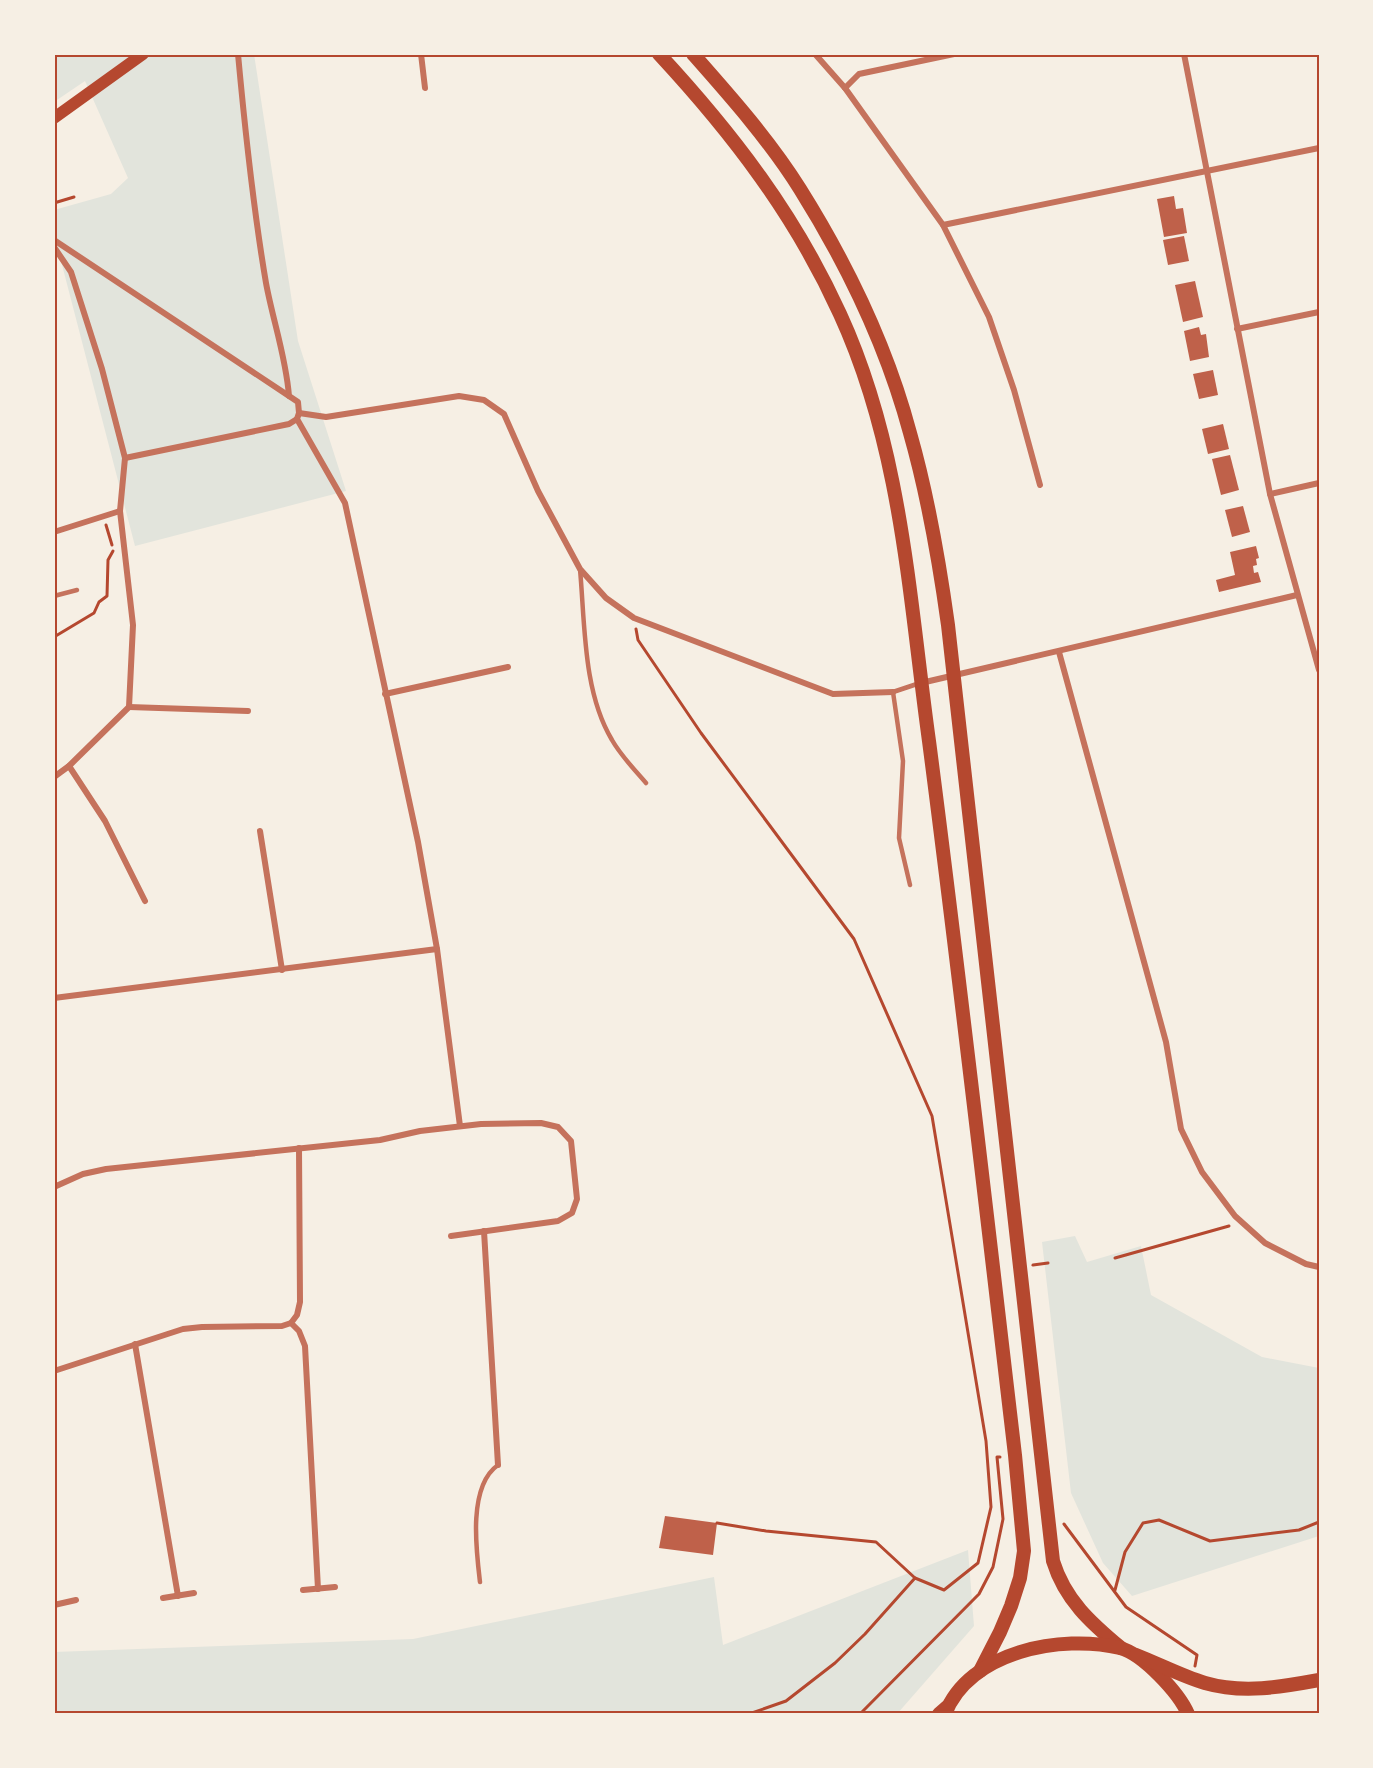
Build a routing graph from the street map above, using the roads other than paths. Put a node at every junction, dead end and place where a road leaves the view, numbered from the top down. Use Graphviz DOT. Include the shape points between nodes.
graph roads {
  1 [pos="143,54"];
  2 [pos="238,54"];
  3 [pos="421,54"];
  4 [pos="659,54"];
  5 [pos="693,54"];
  6 [pos="816,54"];
  7 [pos="954,54"];
  8 [pos="1184,54"];
  9 [pos="425,87"];
  10 [pos="844,88"];
  11 [pos="54,118"];
  12 [pos="1319,148"];
  13 [pos="1206,171"];
  14 [pos="943,225"];
  15 [pos="54,240"];
  16 [pos="54,247"];
  17 [pos="1319,312"];
  18 [pos="1236,329"];
  19 [pos="289,396"];
  20 [pos="298,416"];
  21 [pos="125,458"];
  22 [pos="1319,483"];
  23 [pos="1040,485"];
  24 [pos="1270,494"];
  25 [pos="120,512"];
  26 [pos="54,532"];
  27 [pos="580,569"];
  28 [pos="76,591"];
  29 [pos="1297,595"];
  30 [pos="54,596"];
  31 [pos="1059,652"];
  32 [pos="508,667"];
  33 [pos="1319,670"];
  34 [pos="955,676"];
  35 [pos="921,683"];
  36 [pos="893,692"];
  37 [pos="385,694"];
  38 [pos="129,707"];
  39 [pos="248,711"];
  40 [pos="69,766"];
  41 [pos="54,777"];
  42 [pos="646,783"];
  43 [pos="260,831"];
  44 [pos="910,885"];
  45 [pos="145,901"];
  46 [pos="437,949"];
  47 [pos="282,970"];
  48 [pos="54,998"];
  49 [pos="460,1126"];
  50 [pos="299,1148"];
  51 [pos="54,1187"];
  52 [pos="484,1231"];
  53 [pos="451,1236"];
  54 [pos="1319,1267"];
  55 [pos="291,1323"];
  56 [pos="135,1344"];
  57 [pos="54,1371"];
  58 [pos="498,1465"];
  59 [pos="480,1582"];
  60 [pos="335,1587"];
  61 [pos="318,1589"];
  62 [pos="303,1590"];
  63 [pos="194,1593"];
  64 [pos="178,1596"];
  65 [pos="163,1598"];
  66 [pos="76,1600"];
  67 [pos="54,1605"];
  68 [pos="1121,1648"];
  69 [pos="1136,1655"];
  70 [pos="980,1671"];
  71 [pos="1319,1680"];
  72 [pos="944,1712"];
  73 [pos="1188,1714"];
  1 -- 11 [label="main road"];
  2 -- 19 [label="street" via="266,284"];
  3 -- 9 [label="street"];
  4 -- 35 [label="main road" via="750,160 806,246 842,316 875,407 897,495"];
  5 -- 34 [label="main road" via="763,136 799,188 852,282 876,337 910,431 926,496"];
  6 -- 10 [label="street"];
  7 -- 10 [label="street" via="859,74"];
  8 -- 13 [label="street"];
  10 -- 14 [label="street"];
  12 -- 13 [label="street"];
  13 -- 14 [label="street"];
  13 -- 18 [label="street"];
  14 -- 23 [label="street" via="988,316 1014,390"];
  15 -- 19 [label="street"];
  16 -- 21 [label="street" via="71,272"];
  17 -- 18 [label="street"];
  18 -- 24 [label="street"];
  19 -- 20 [label="street" via="298,402"];
  20 -- 21 [label="street" via="289,424"];
  20 -- 27 [label="street" via="326,417 459,396 484,400 504,414 538,491"];
  20 -- 37 [label="street" via="345,503"];
  21 -- 25 [label="street"];
  22 -- 24 [label="street"];
  24 -- 29 [label="street"];
  25 -- 26 [label="street"];
  25 -- 38 [label="street" via="133,625"];
  27 -- 36 [label="street" via="606,598 634,618 833,694"];
  27 -- 42 [label="lane" via="591,686 597,710 612,741"];
  28 -- 30 [label="lane"];
  29 -- 31 [label="street"];
  29 -- 33 [label="street"];
  31 -- 34 [label="street"];
  31 -- 54 [label="street" via="1166,1042 1181,1129 1202,1172 1242,1222 1265,1243"];
  32 -- 37 [label="street"];
  34 -- 35 [label="street"];
  34 -- 68 [label="main road" via="1053,1561 1074,1604"];
  35 -- 36 [label="street"];
  35 -- 70 [label="main road" via="1024,1551 1011,1606"];
  36 -- 44 [label="lane" via="903,761 899,838"];
  37 -- 46 [label="street"];
  38 -- 39 [label="street"];
  38 -- 40 [label="street"];
  40 -- 41 [label="street"];
  40 -- 45 [label="street" via="105,821"];
  43 -- 47 [label="street"];
  46 -- 47 [label="street"];
  46 -- 49 [label="street"];
  47 -- 48 [label="street"];
  49 -- 50 [label="street" via="380,1140"];
  49 -- 52 [label="street" via="541,1123 558,1127 571,1141 577,1199 572,1213 558,1221"];
  50 -- 51 [label="street" via="106,1170 83,1174"];
  50 -- 55 [label="street" via="300,1302"];
  52 -- 53 [label="street"];
  52 -- 58 [label="street"];
  55 -- 56 [label="street" via="183,1329"];
  55 -- 61 [label="street" via="305,1346"];
  56 -- 57 [label="street"];
  56 -- 64 [label="street"];
  58 -- 59 [label="lane" via="489,1472 479,1502 475,1540"];
  60 -- 61 [label="street"];
  61 -- 62 [label="street"];
  63 -- 64 [label="street"];
  64 -- 65 [label="street"];
  66 -- 67 [label="street"];
  68 -- 69 [label="main road"];
  68 -- 70 [label="main road" via="1051,1644 1019,1651"];
  69 -- 71 [label="main road" via="1221,1686 1253,1689"];
  69 -- 73 [label="main road" via="1166,1682"];
  70 -- 72 [label="main road" via="960,1689"];
}
